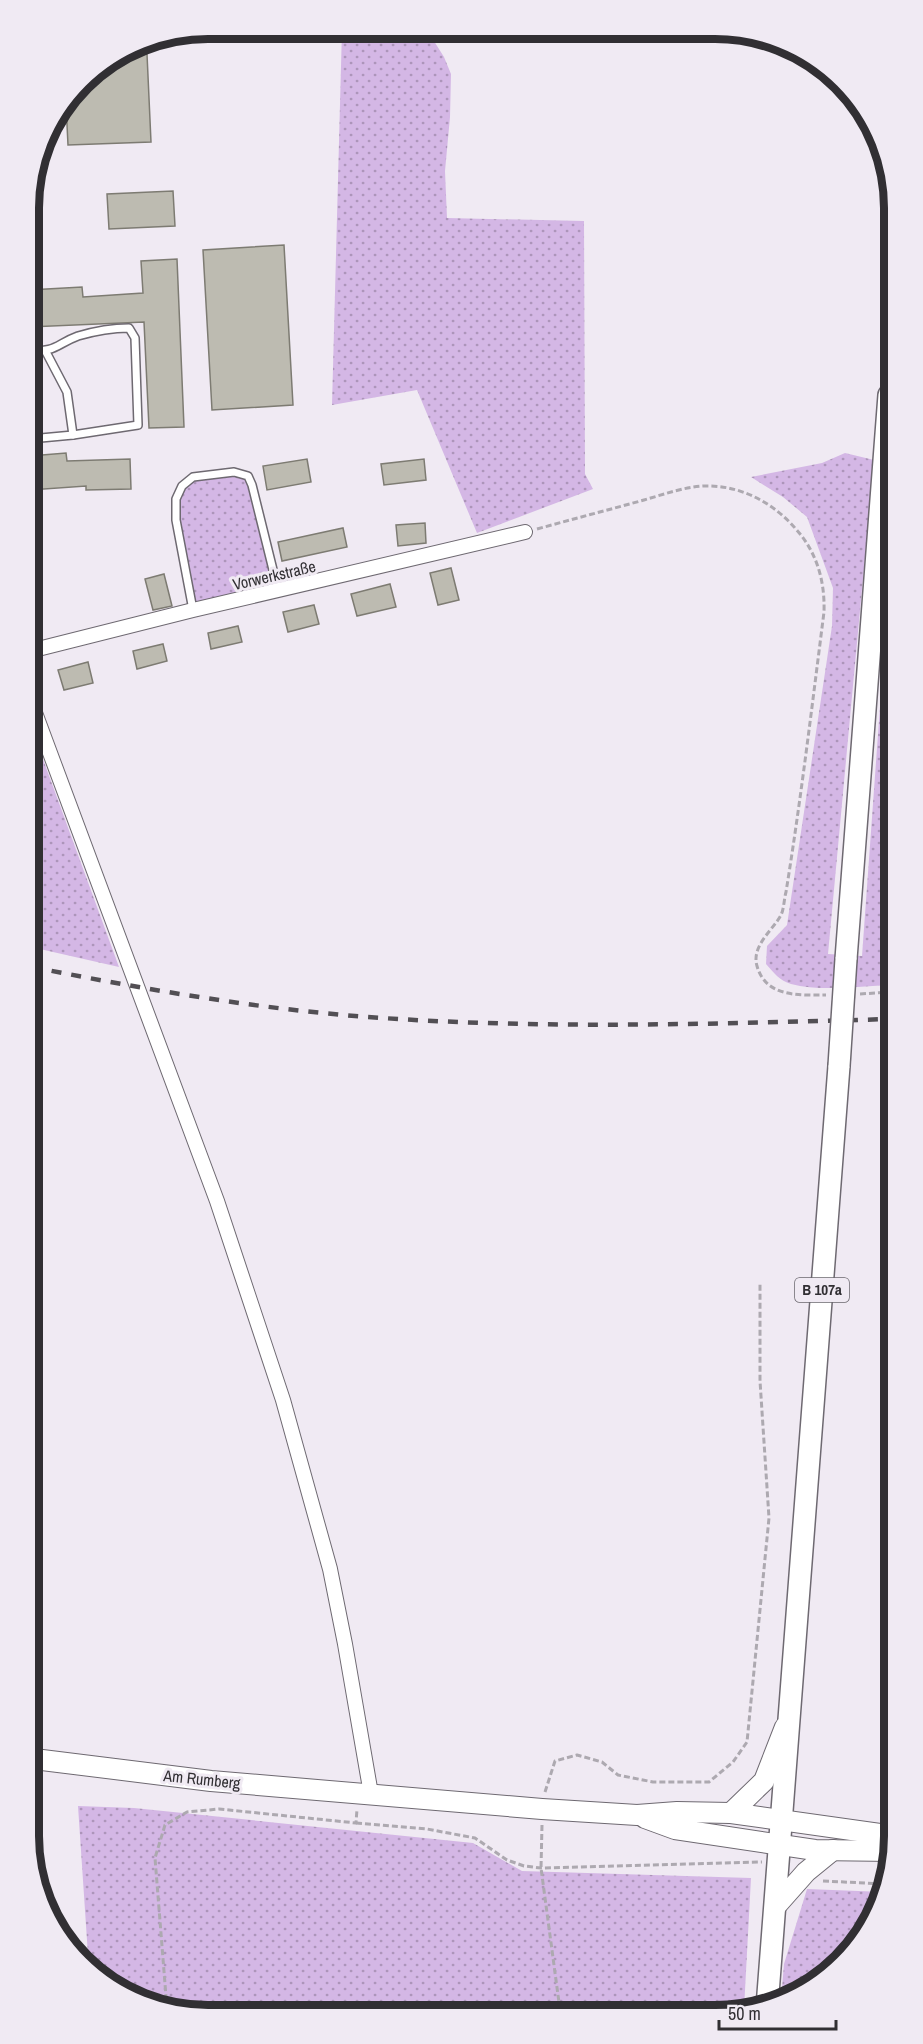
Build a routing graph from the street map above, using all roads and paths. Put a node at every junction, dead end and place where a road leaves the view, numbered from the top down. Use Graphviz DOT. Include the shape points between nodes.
graph roads {
  1 [pos="39,351"];
  2 [pos="46,352"];
  3 [pos="73,435"];
  4 [pos="39,438"];
  5 [pos="884,461"];
  6 [pos="525,532"];
  7 [pos="279,591"];
  8 [pos="193,610"];
  9 [pos="39,649"];
  10 [pos="39,723"];
  11 [pos="884,992"];
  12 [pos="857,994"];
  13 [pos="826,995"];
  14 [pos="760,1283"];
  15 [pos="789,1716"];
  16 [pos="39,1760"];
  17 [pos="365,1793"];
  18 [pos="542,1809"];
  19 [pos="731,1813"];
  20 [pos="637,1815"];
  21 [pos="781,1819"];
  22 [pos="356,1823"];
  23 [pos="884,1834"];
  24 [pos="832,1850"];
  25 [pos="883,1851"];
  26 [pos="779,1854"];
  27 [pos="541,1868"];
  28 [pos="806,1872"];
  29 [pos="877,1883"];
  30 [pos="775,1907"];
  31 [pos="768,1996"];
  32 [pos="166,1999"];
  33 [pos="559,2005"];
  1 -- 2 [label="lane"];
  2 -- 3 [label="lane" via="67,392"];
  2 -- 3 [label="lane" via="76,337 112,328 129,328 135,338 138,425"];
  3 -- 4 [label="lane"];
  5 -- 15 [label="main road, B 107a, bridge"];
  6 -- 7 [label="street, Vorwerkstraße"];
  6 -- 13 [label="path" via="685,489 711,486 760,498 783,514 801,534 821,573 824,612 782,913 763,939 756,965 764,980 775,989 789,994"];
  7 -- 8 [label="street, Vorwerkstraße"];
  7 -- 8 [label="lane" via="248,476 234,472 193,477 182,486 176,499 176,520"];
  8 -- 9 [label="street, Vorwerkstraße"];
  10 -- 17 [label="street" via="217,1201 284,1400 330,1569 345,1644"];
  11 -- 12 [label="path"];
  14 -- 18 [label="path" via="760,1381 769,1518 747,1742 734,1762 709,1782 653,1782 618,1776 602,1762 577,1755 555,1761 546,1782"];
  15 -- 19 [label="main road" via="765,1781"];
  15 -- 21 [label="main road, B 107a"];
  16 -- 17 [label="main road, Am Rumberg" via="211,1781"];
  17 -- 18 [label="main road, Am Rumberg"];
  17 -- 22 [label="path"];
  18 -- 20 [label="main road, Am Rumberg"];
  18 -- 27 [label="path"];
  19 -- 20 [label="main road"];
  19 -- 21 [label="main road"];
  20 -- 26 [label="main road" via="675,1829"];
  21 -- 23 [label="main road"];
  21 -- 26 [label="main road, B 107a"];
  22 -- 27 [label="path" via="427,1829 474,1838 507,1860"];
  22 -- 32 [label="path" via="219,1809 187,1812 165,1825 155,1858"];
  24 -- 25 [label="main road"];
  24 -- 26 [label="main road"];
  24 -- 28 [label="main road"];
  26 -- 27 [label="path" via="710,1862"];
  26 -- 30 [label="main road, B 107a"];
  27 -- 33 [label="path"];
  28 -- 29 [label="path" via="816,1880"];
  28 -- 30 [label="main road"];
  30 -- 31 [label="main road, B 107a"];
}
